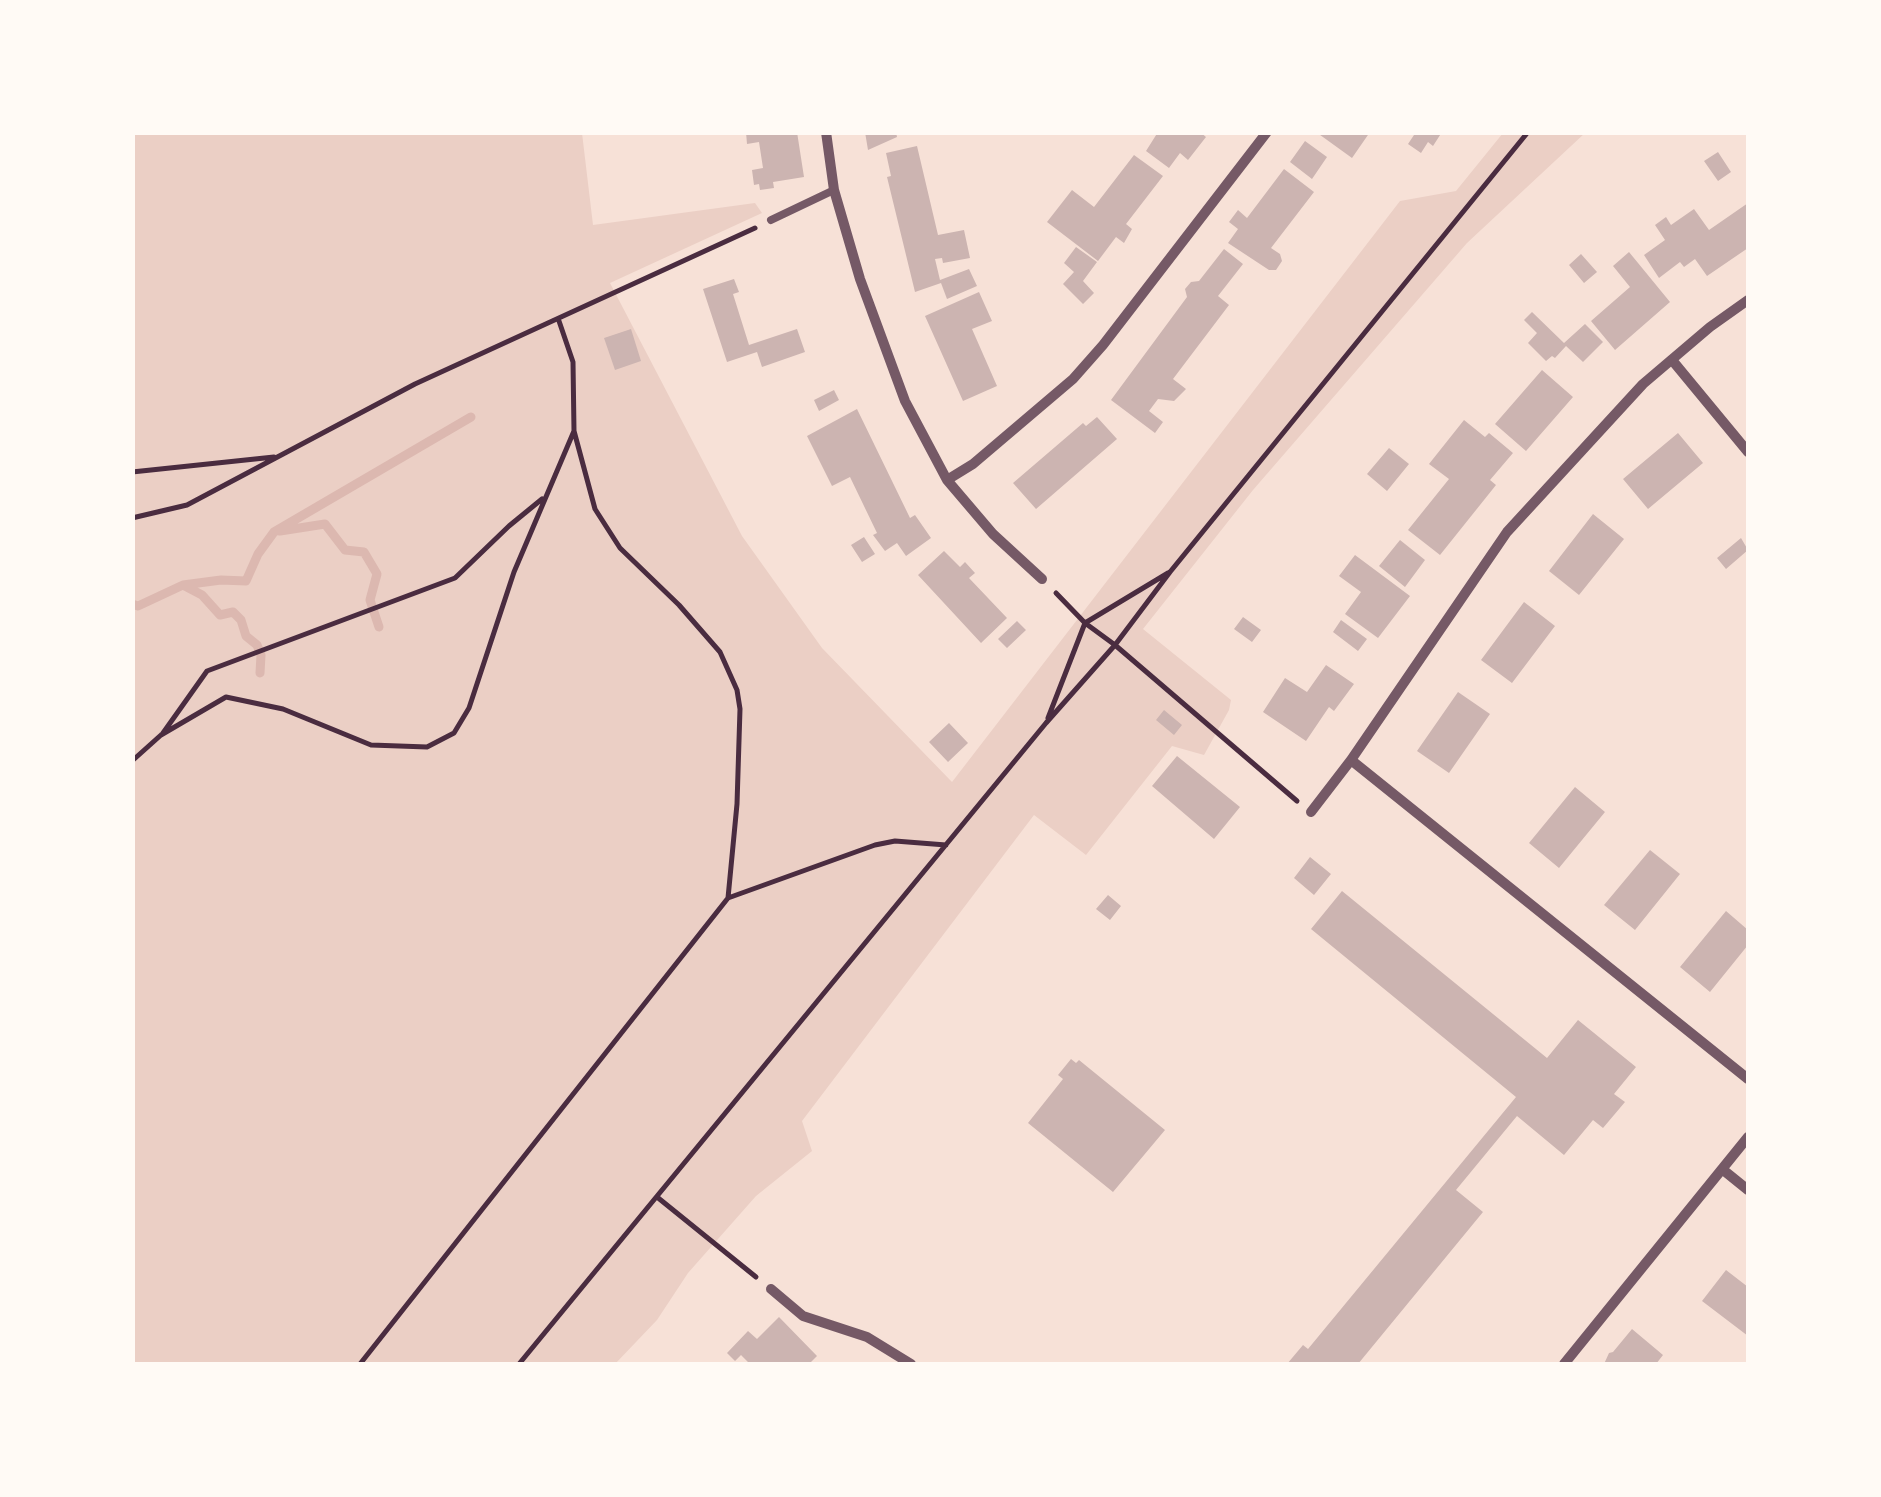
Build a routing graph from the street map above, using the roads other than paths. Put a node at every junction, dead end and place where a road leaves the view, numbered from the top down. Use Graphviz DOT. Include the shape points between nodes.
graph roads {
  1 [pos="826,132"];
  2 [pos="1267,132"];
  3 [pos="834,190"];
  4 [pos="771,220"];
  5 [pos="1748,300"];
  6 [pos="1672,360"];
  7 [pos="1748,452"];
  8 [pos="947,480"];
  9 [pos="1042,578"];
  10 [pos="1351,760"];
  11 [pos="1311,812"];
  12 [pos="1748,1079"];
  13 [pos="1748,1137"];
  14 [pos="1722,1169"];
  15 [pos="1748,1190"];
  16 [pos="771,1289"];
  17 [pos="911,1364"];
  18 [pos="1564,1364"];
  1 -- 3 [label="street"];
  2 -- 8 [label="street" via="1074,379"];
  3 -- 4 [label="lane"];
  3 -- 8 [label="street" via="905,401"];
  5 -- 6 [label="street"];
  6 -- 7 [label="street"];
  6 -- 10 [label="street" via="1507,532"];
  8 -- 9 [label="street"];
  10 -- 11 [label="street"];
  10 -- 12 [label="street"];
  13 -- 14 [label="street"];
  14 -- 15 [label="street"];
  14 -- 18 [label="street"];
  16 -- 17 [label="street" via="803,1316 867,1338"];
}
